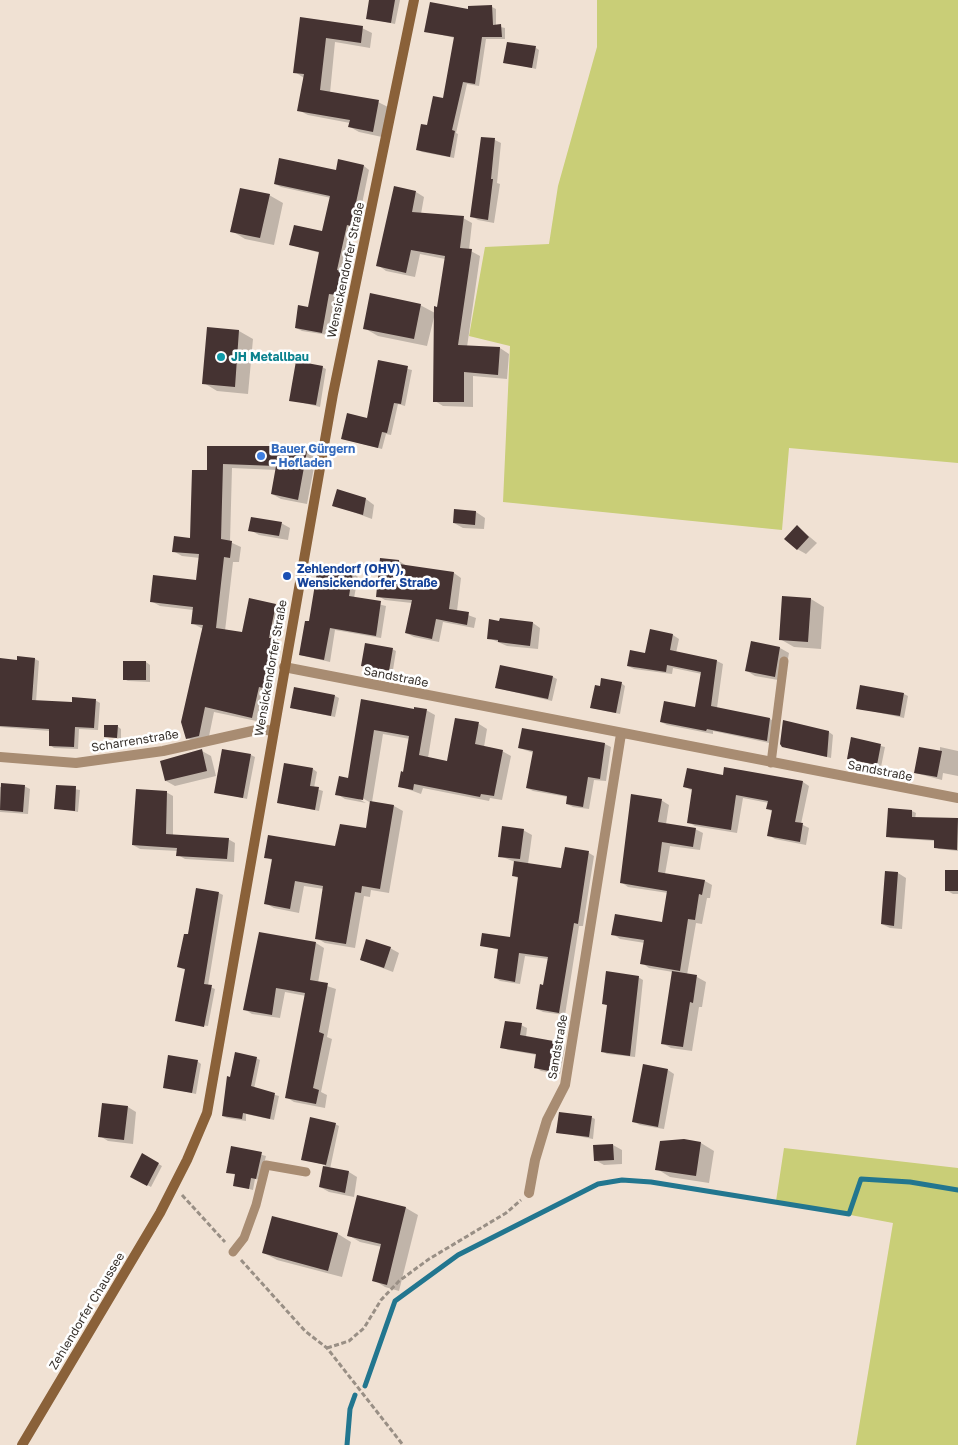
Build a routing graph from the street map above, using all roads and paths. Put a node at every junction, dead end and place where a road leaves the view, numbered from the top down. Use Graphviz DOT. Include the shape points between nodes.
graph roads {
  1 [pos="414,0"];
  2 [pos="784,661"];
  3 [pos="284,667"];
  4 [pos="273,731"];
  5 [pos="621,734"];
  6 [pos="0,757"];
  7 [pos="771,763"];
  8 [pos="958,798"];
  9 [pos="306,1172"];
  10 [pos="173,1190"];
  11 [pos="529,1193"];
  12 [pos="183,1196"];
  13 [pos="233,1252"];
  14 [pos="327,1348"];
  15 [pos="22,1445"];
  16 [pos="403,1445"];
  1 -- 3 [label="main road, Wensickendorfer Straße" via="333,394"];
  2 -- 7 [label="lane"];
  3 -- 4 [label="main road, Wensickendorfer Straße"];
  3 -- 5 [label="street, Sandstraße"];
  4 -- 6 [label="street, Scharrenstraße" via="261,729 163,751 76,763"];
  4 -- 10 [label="main road, Wensickendorfer Straße" via="207,1113"];
  5 -- 7 [label="street, Sandstraße"];
  5 -- 11 [label="street, Sandstraße" via="565,1085 547,1120"];
  7 -- 8 [label="street, Sandstraße"];
  9 -- 13 [label="lane" via="266,1165 244,1238"];
  10 -- 15 [label="main road, Zehlendorfer Chaussee"];
  11 -- 14 [label="path" via="506,1213 399,1281 381,1300 364,1328 349,1341"];
  12 -- 13 [label="path"];
  13 -- 14 [label="path" via="306,1331"];
  14 -- 16 [label="path"];
}
